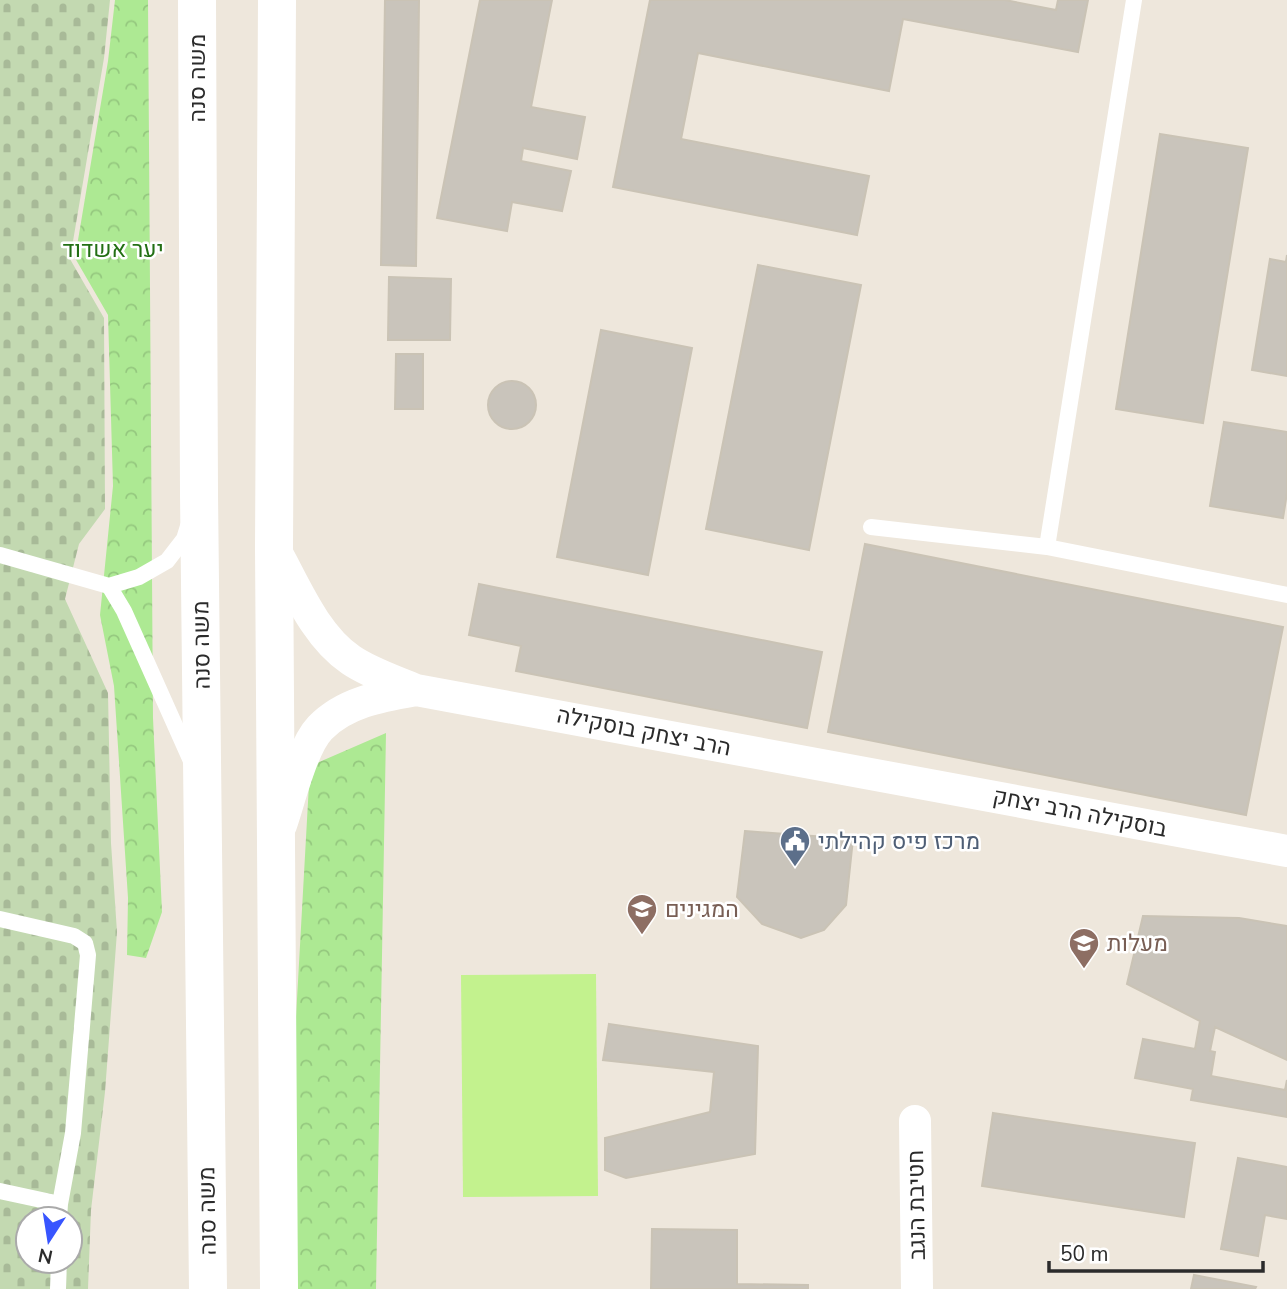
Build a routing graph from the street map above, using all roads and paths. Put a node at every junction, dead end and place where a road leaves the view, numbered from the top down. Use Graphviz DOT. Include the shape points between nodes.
graph roads {
  1 [pos="197,0"];
  2 [pos="277,0"];
  3 [pos="1135,0"];
  4 [pos="199,494"];
  5 [pos="871,527"];
  6 [pos="1047,547"];
  7 [pos="274,548"];
  8 [pos="0,555"];
  9 [pos="109,586"];
  10 [pos="1287,595"];
  11 [pos="416,690"];
  12 [pos="872,774"];
  13 [pos="203,788"];
  14 [pos="277,836"];
  15 [pos="1287,851"];
  16 [pos="0,919"];
  17 [pos="915,1121"];
  18 [pos="0,1191"];
  19 [pos="40,1205"];
  20 [pos="61,1205"];
  21 [pos="208,1289"];
  22 [pos="279,1289"];
  23 [pos="917,1289"];
  1 -- 4 [label="main road, משה סנה"];
  2 -- 7 [label="main road"];
  3 -- 6 [label="lane"];
  4 -- 9 [label="lane" via="184,539 167,561 139,577"];
  4 -- 13 [label="main road, משה סנה"];
  5 -- 6 [label="lane"];
  6 -- 10 [label="lane"];
  7 -- 11 [label="street, הרב יצחק בוסקילה" via="331,642 351,661"];
  7 -- 14 [label="main road"];
  8 -- 9 [label="lane"];
  9 -- 13 [label="lane"];
  11 -- 12 [label="street, הרב יצחק בוסקילה"];
  11 -- 14 [label="street, הרב יצחק בוסקילה" via="342,710 319,729"];
  12 -- 15 [label="street, בוסקילה הרב יצחק"];
  13 -- 21 [label="main road, משה סנה"];
  14 -- 22 [label="main road"];
  16 -- 20 [label="lane" via="74,936 85,943 88,955 73,1133"];
  17 -- 23 [label="street, חטיבת הנגב"];
  18 -- 19 [label="lane"];
}
